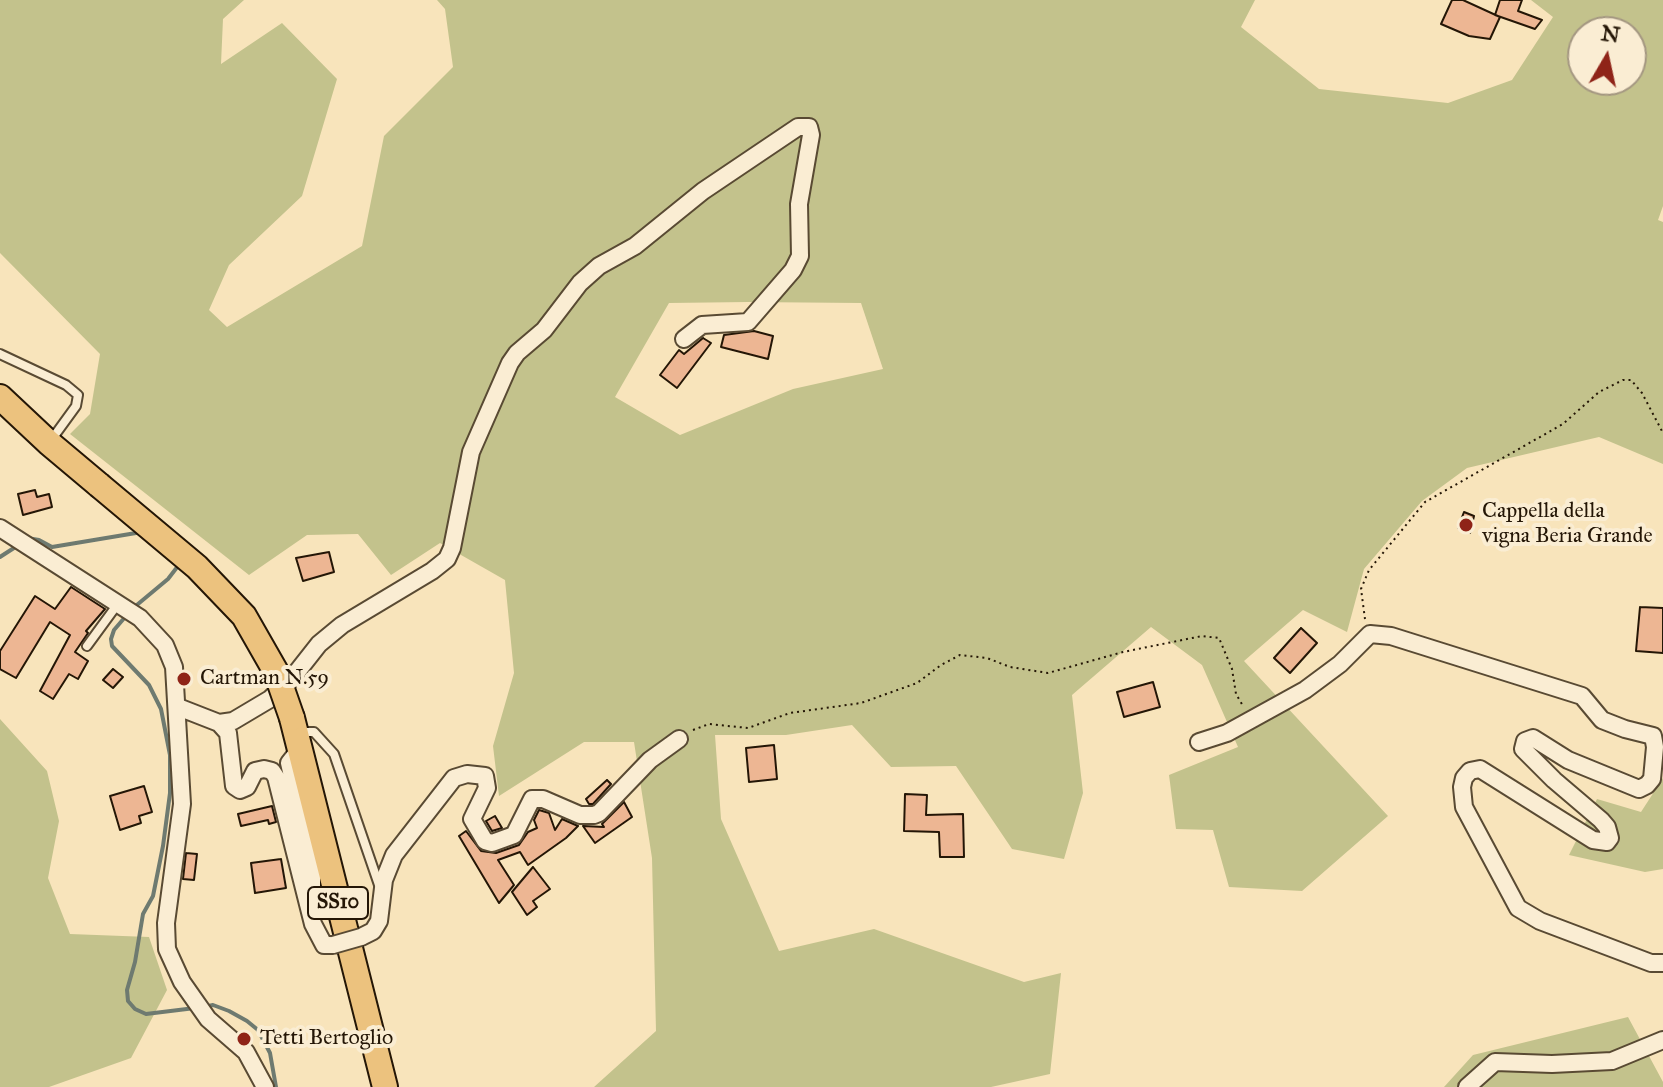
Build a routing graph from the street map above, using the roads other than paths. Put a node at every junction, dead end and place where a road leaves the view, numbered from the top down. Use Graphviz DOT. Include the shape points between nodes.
graph roads {
  1 [pos="684,339"];
  2 [pos="0,354"];
  3 [pos="0,397"];
  4 [pos="49,443"];
  5 [pos="0,528"];
  6 [pos="118,606"];
  7 [pos="87,646"];
  8 [pos="178,707"];
  9 [pos="219,723"];
  10 [pos="296,733"];
  11 [pos="1658,735"];
  12 [pos="679,739"];
  13 [pos="1199,742"];
  14 [pos="382,896"];
  15 [pos="313,924"];
  16 [pos="1663,963"];
  17 [pos="1663,1040"];
  18 [pos="265,1087"];
  19 [pos="385,1087"];
  20 [pos="1467,1087"];
  1 -- 9 [label="street" via="702,325 748,322 793,270 800,256 799,204 809,127 798,127 713,184 580,283 510,363 474,443 447,559 342,625 270,699 233,721"];
  2 -- 4 [label="lane" via="78,395"];
  3 -- 4 [label="main road, SS10"];
  4 -- 10 [label="main road, SS10, bridge" via="197,567 244,616 276,672"];
  5 -- 6 [label="street"];
  6 -- 7 [label="lane"];
  6 -- 8 [label="street" via="140,618 165,645 174,667"];
  8 -- 9 [label="street"];
  8 -- 18 [label="street" via="182,804 167,949 208,1019 246,1052"];
  9 -- 15 [label="street" via="228,733 234,786 247,787 260,769 276,777"];
  10 -- 14 [label="lane" via="314,732 334,754"];
  10 -- 15 [label="street" via="289,763 312,861"];
  10 -- 19 [label="main road, SS10"];
  11 -- 13 [label="street" via="1602,720 1582,696 1370,634 1305,690 1227,733"];
  11 -- 16 [label="street" via="1652,779 1639,789 1568,760 1533,738 1525,741 1523,749 1601,820 1607,842 1593,840 1480,769 1470,771 1462,787 1464,807 1518,908 1540,921"];
  12 -- 14 [label="street" via="650,760 599,813 580,815 532,799 514,835 492,843 485,841 472,819 487,788 485,776 454,778 394,855"];
  14 -- 15 [label="street, bridge" via="379,921 361,937 324,945"];
  17 -- 20 [label="street" via="1612,1061 1495,1062"];
}
